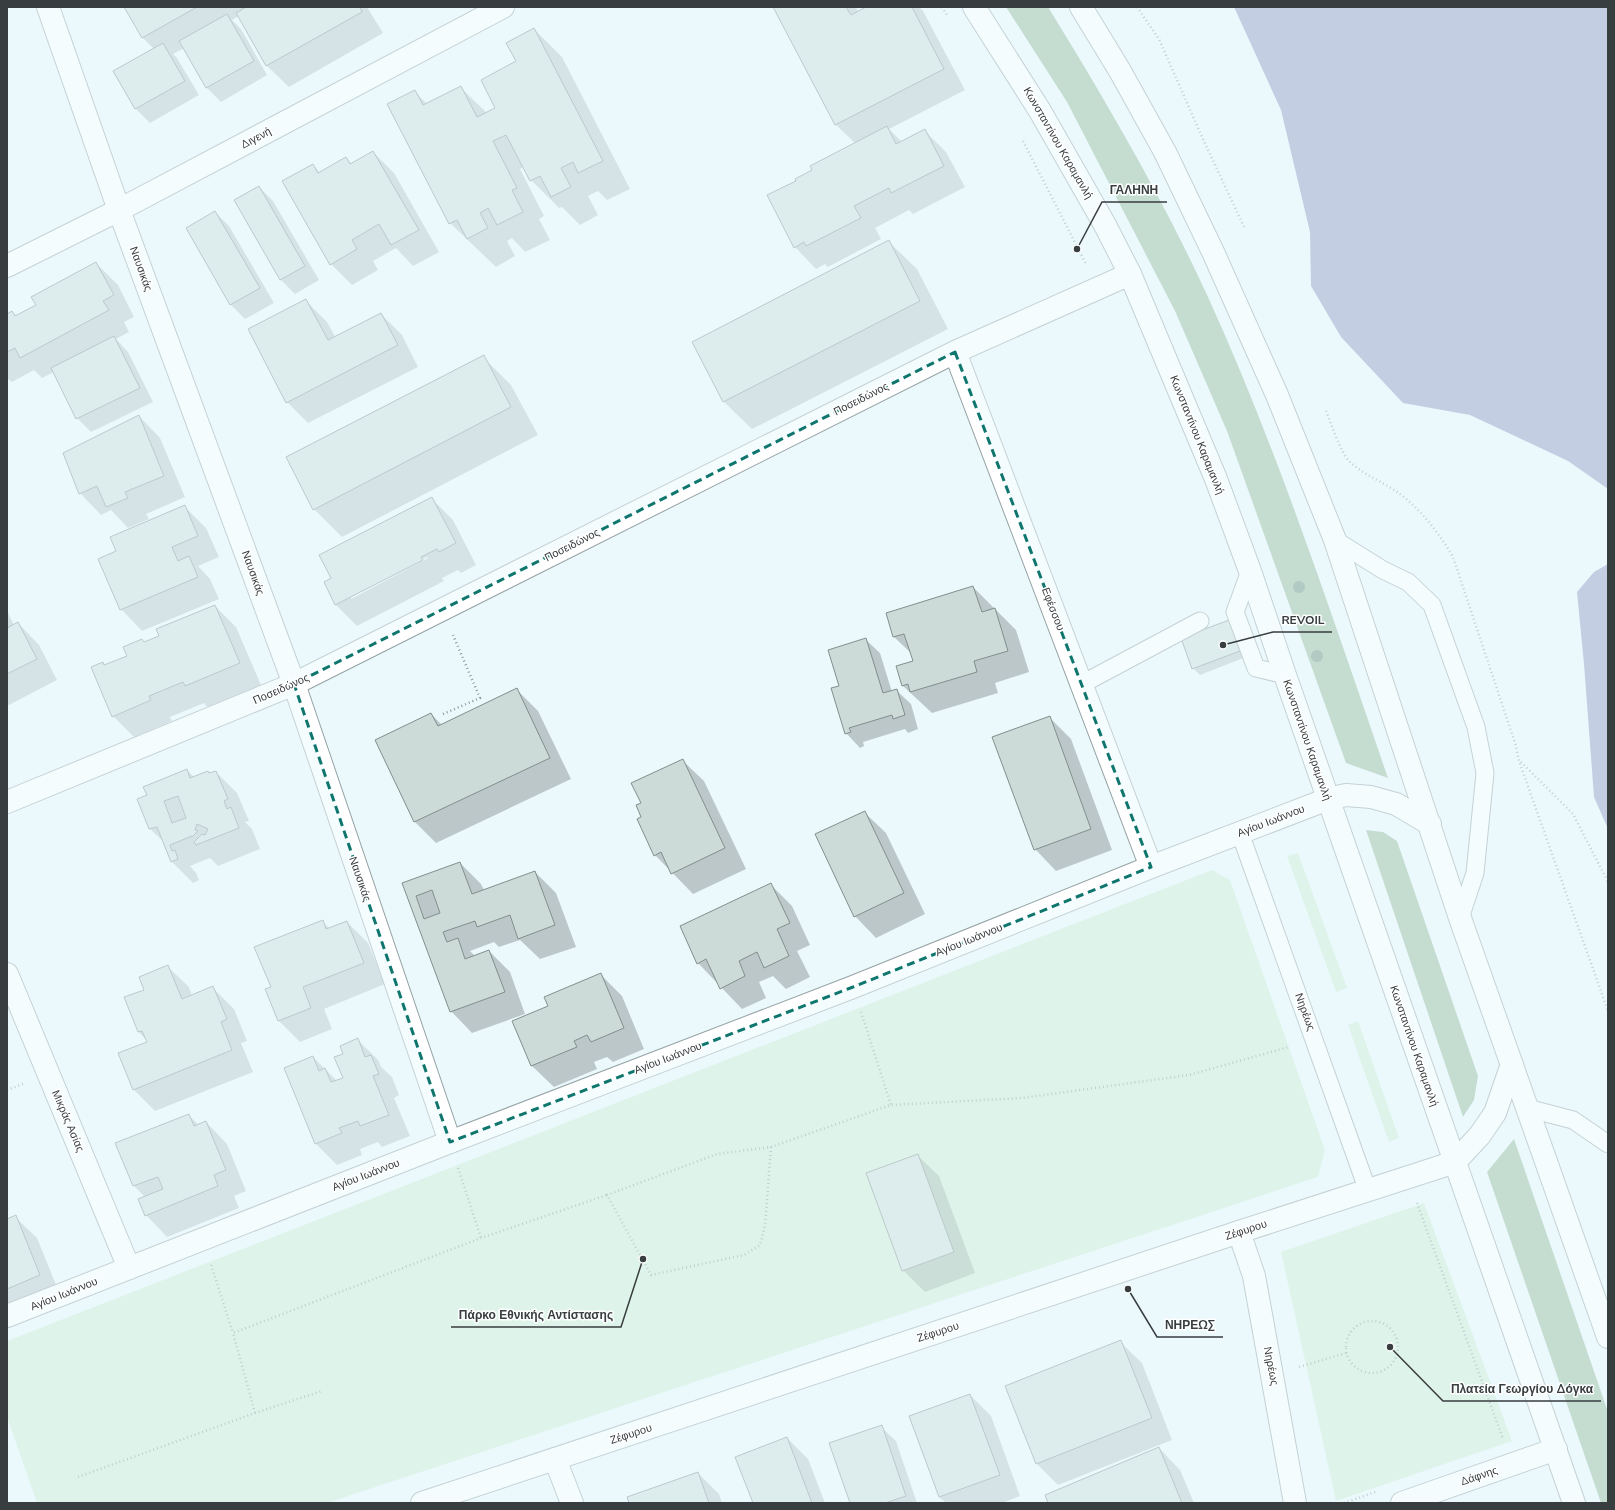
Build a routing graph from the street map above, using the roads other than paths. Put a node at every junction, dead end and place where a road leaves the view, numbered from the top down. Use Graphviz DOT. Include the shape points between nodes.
graph roads {
  1 [pos="48,7"];
  2 [pos="503,7"];
  3 [pos="974,7"];
  4 [pos="1081,7"];
  5 [pos="119,210"];
  6 [pos="7,266"];
  7 [pos="1130,274"];
  8 [pos="955,352"];
  9 [pos="1335,540"];
  10 [pos="1200,621"];
  11 [pos="294,684"];
  12 [pos="1082,684"];
  13 [pos="1328,799"];
  14 [pos="7,802"];
  15 [pos="1430,824"];
  16 [pos="1240,833"];
  17 [pos="1151,866"];
  18 [pos="1460,918"];
  19 [pos="7,974"];
  20 [pos="1512,1064"];
  21 [pos="1527,1108"];
  22 [pos="450,1142"];
  23 [pos="1608,1144"];
  24 [pos="1455,1162"];
  25 [pos="1368,1191"];
  26 [pos="1239,1232"];
  27 [pos="129,1268"];
  28 [pos="7,1316"];
  29 [pos="1608,1337"];
  30 [pos="1556,1449"];
  31 [pos="555,1459"];
  32 [pos="422,1503"];
  33 [pos="572,1503"];
  34 [pos="1295,1503"];
  35 [pos="1402,1503"];
  36 [pos="1574,1503"];
  1 -- 5 [label="main road, Ναυσικάς"];
  2 -- 5 [label="main road, Διγενή"];
  3 -- 7 [label="main road, Κωνσταντίνου Καραμανλή" via="1040,110"];
  4 -- 9 [label="main road" via="1165,152 1213,252 1277,396"];
  5 -- 6 [label="main road, Διγενή"];
  5 -- 11 [label="main road, Ναυσικάς"];
  7 -- 8 [label="main road, Ποσειδώνος"];
  7 -- 13 [label="main road, Κωνσταντίνου Καραμανλή" via="1216,479"];
  8 -- 11 [label="main road, Ποσειδώνος"];
  8 -- 12 [label="main road, Εφέσσου"];
  9 -- 15 [label="main road"];
  9 -- 18 [label="lane" via="1383,570 1408,582 1432,605 1476,727 1485,772 1476,873"];
  10 -- 12 [label="lane"];
  11 -- 14 [label="main road, Ποσειδώνος"];
  11 -- 22 [label="main road, Ναυσικάς"];
  12 -- 17 [label="main road, Εφέσσου"];
  13 -- 15 [label="main road, Αγίου Ιωάννου" via="1346,795 1371,797 1396,804"];
  13 -- 16 [label="main road, Αγίου Ιωάννου"];
  13 -- 24 [label="main road, Κωνσταντίνου Καραμανλή"];
  15 -- 18 [label="main road"];
  16 -- 17 [label="main road, Αγίου Ιωάννου"];
  16 -- 25 [label="lane, Νηρέως"];
  17 -- 22 [label="main road, Αγίου Ιωάννου" via="853,987"];
  18 -- 20 [label="main road"];
  19 -- 27 [label="main road, Μικράς Ασίας"];
  20 -- 21 [label="main road"];
  20 -- 24 [label="main road" via="1495,1113 1480,1135"];
  21 -- 23 [label="lane" via="1573,1120"];
  21 -- 29 [label="main road"];
  22 -- 27 [label="main road, Αγίου Ιωάννου"];
  24 -- 25 [label="main road, Ζέφυρου"];
  24 -- 30 [label="main road, Κωνσταντίνου Καραμανλή"];
  25 -- 26 [label="main road, Ζέφυρου"];
  26 -- 31 [label="main road, Ζέφυρου"];
  26 -- 34 [label="main road, Νηρέως" via="1254,1276"];
  27 -- 28 [label="main road, Αγίου Ιωάννου"];
  30 -- 35 [label="main road, Δάφνης"];
  30 -- 36 [label="main road, Κωνσταντίνου Καραμανλή"];
  31 -- 32 [label="main road, Ζέφυρου"];
  31 -- 33 [label="main road"];
}
